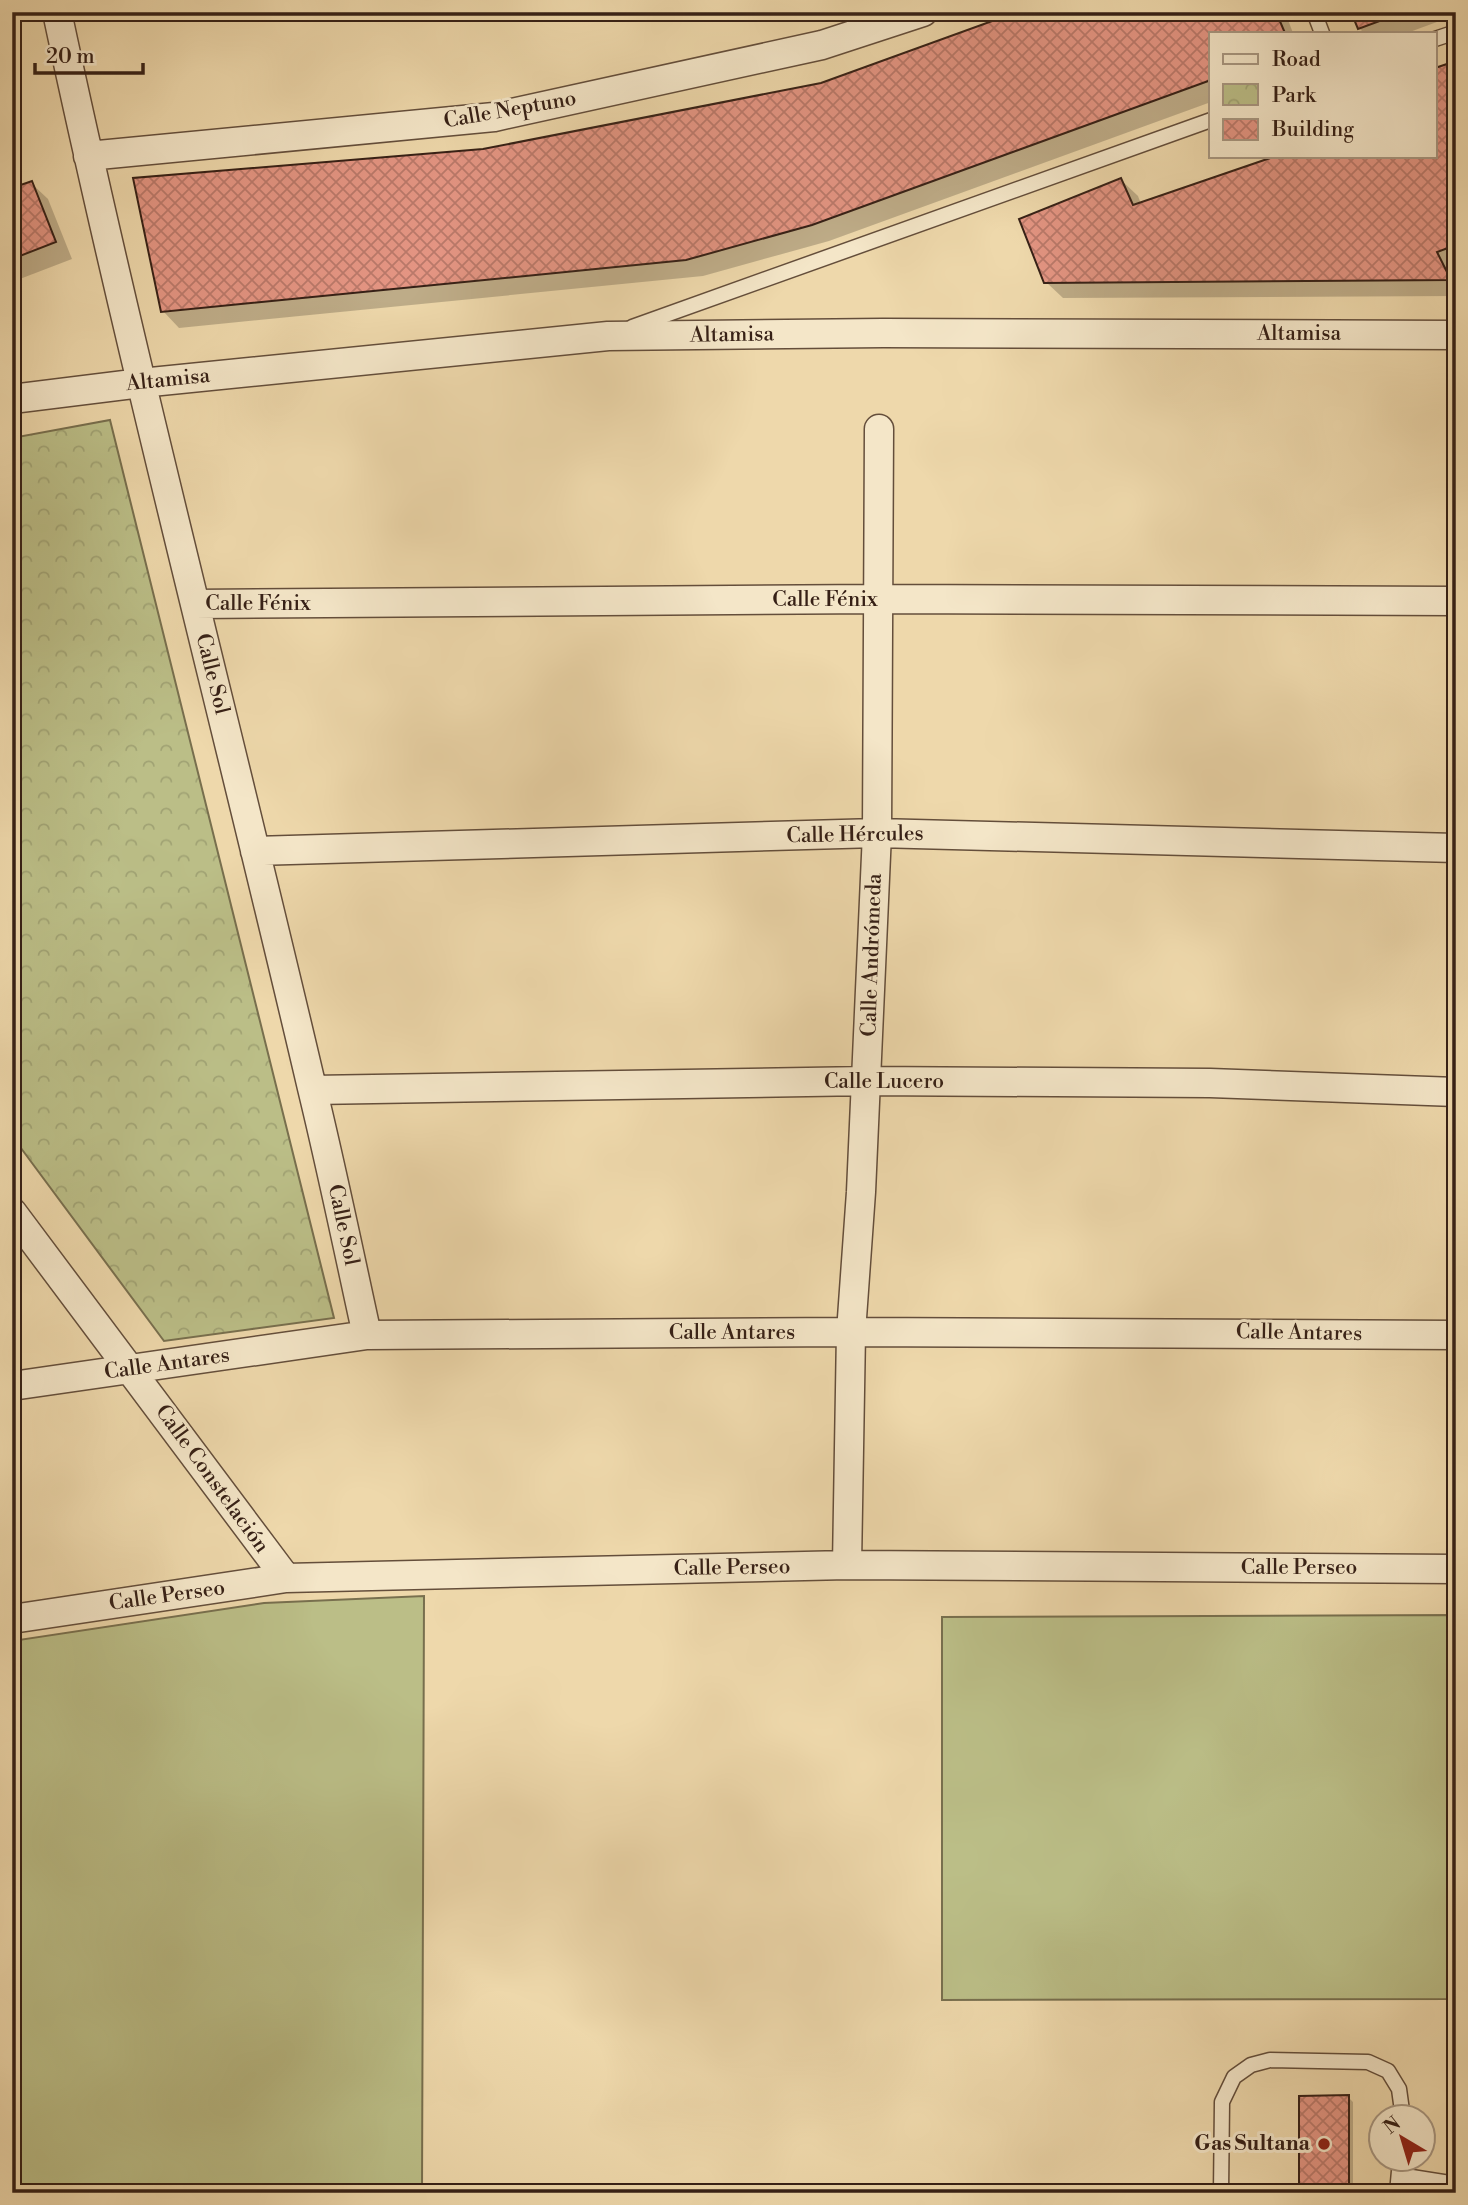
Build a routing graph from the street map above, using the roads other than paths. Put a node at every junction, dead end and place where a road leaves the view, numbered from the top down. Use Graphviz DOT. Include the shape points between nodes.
graph roads {
  1 [pos="57,12"];
  2 [pos="923,12"];
  3 [pos="1314,12"];
  4 [pos="1322,32"];
  5 [pos="1456,32"];
  6 [pos="1436,39"];
  7 [pos="1209,121"];
  8 [pos="88,156"];
  9 [pos="1456,335"];
  10 [pos="608,336"];
  11 [pos="141,383"];
  12 [pos="12,399"];
  13 [pos="879,429"];
  14 [pos="878,599"];
  15 [pos="1456,601"];
  16 [pos="195,604"];
  17 [pos="877,832"];
  18 [pos="1456,848"];
  19 [pos="255,851"];
  20 [pos="867,1081"];
  21 [pos="313,1090"];
  22 [pos="1456,1092"];
  23 [pos="12,1212"];
  24 [pos="851,1332"];
  25 [pos="366,1335"];
  26 [pos="1456,1335"];
  27 [pos="131,1369"];
  28 [pos="12,1386"];
  29 [pos="847,1565"];
  30 [pos="1456,1569"];
  31 [pos="286,1578"];
  32 [pos="12,1619"];
  33 [pos="1402,2104"];
  34 [pos="1399,2175"];
  35 [pos="1456,2184"];
  36 [pos="1221,2193"];
  37 [pos="1397,2193"];
  1 -- 8 [label="street, Calle Sol"];
  2 -- 8 [label="street, Calle Neptuno" via="822,45 494,117"];
  3 -- 4 [label="lane"];
  5 -- 6 [label="lane"];
  7 -- 10 [label="lane"];
  8 -- 11 [label="street, Calle Sol"];
  9 -- 10 [label="street, Altamisa"];
  10 -- 11 [label="street, Altamisa"];
  11 -- 12 [label="street, Altamisa"];
  11 -- 16 [label="street, Calle Sol"];
  13 -- 14 [label="street, Calle Andrómeda"];
  14 -- 15 [label="street, Calle Fénix"];
  14 -- 16 [label="street, Calle Fénix"];
  14 -- 17 [label="street, Calle Andrómeda"];
  16 -- 19 [label="street, Calle Sol"];
  17 -- 18 [label="street, Calle Hércules"];
  17 -- 19 [label="street, Calle Hércules"];
  17 -- 20 [label="street, Calle Andrómeda"];
  19 -- 21 [label="street, Calle Sol"];
  20 -- 21 [label="street, Calle Lucero"];
  20 -- 22 [label="street, Calle Lucero" via="1210,1083"];
  20 -- 24 [label="street, Calle Andrómeda"];
  21 -- 25 [label="street, Calle Sol"];
  23 -- 27 [label="street, Calle Constelación"];
  24 -- 25 [label="street, Calle Antares"];
  24 -- 26 [label="street, Calle Antares"];
  24 -- 29 [label="street, Calle Andrómeda"];
  25 -- 27 [label="street, Calle Antares"];
  27 -- 28 [label="street, Calle Antares"];
  27 -- 31 [label="street, Calle Constelación"];
  29 -- 30 [label="street, Calle Perseo"];
  29 -- 31 [label="street, Calle Perseo"];
  31 -- 32 [label="street, Calle Perseo"];
  33 -- 36 [label="lane" via="1388,2071 1368,2062 1270,2060 1251,2065 1234,2077 1222,2102"];
  34 -- 35 [label="lane"];
  34 -- 37 [label="lane"];
}
